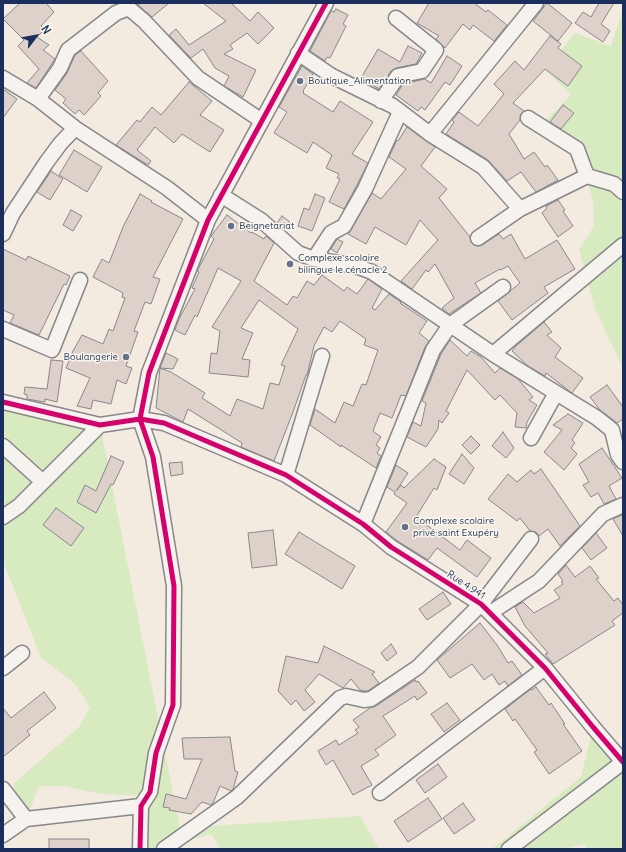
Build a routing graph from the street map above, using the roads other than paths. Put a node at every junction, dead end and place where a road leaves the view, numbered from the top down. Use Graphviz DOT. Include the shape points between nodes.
graph roads {
  1 [pos="326,3"];
  2 [pos="536,3"];
  3 [pos="126,6"];
  4 [pos="396,18"];
  5 [pos="298,53"];
  6 [pos="3,78"];
  7 [pos="38,99"];
  8 [pos="381,101"];
  9 [pos="400,112"];
  10 [pos="528,118"];
  11 [pos="262,121"];
  12 [pos="75,128"];
  13 [pos="430,134"];
  14 [pos="587,176"];
  15 [pos="623,192"];
  16 [pos="221,195"];
  17 [pos="520,209"];
  18 [pos="208,220"];
  19 [pos="3,234"];
  20 [pos="478,238"];
  21 [pos="623,245"];
  22 [pos="314,259"];
  23 [pos="80,280"];
  24 [pos="503,288"];
  25 [pos="450,325"];
  26 [pos="3,328"];
  27 [pos="493,354"];
  28 [pos="322,356"];
  29 [pos="556,393"];
  30 [pos="3,402"];
  31 [pos="140,419"];
  32 [pos="100,425"];
  33 [pos="531,438"];
  34 [pos="3,446"];
  35 [pos="623,462"];
  36 [pos="286,475"];
  37 [pos="43,482"];
  38 [pos="623,505"];
  39 [pos="3,517"];
  40 [pos="363,524"];
  41 [pos="531,539"];
  42 [pos="486,608"];
  43 [pos="22,653"];
  44 [pos="3,668"];
  45 [pos="545,668"];
  46 [pos="623,762"];
  47 [pos="3,789"];
  48 [pos="380,793"];
  49 [pos="142,806"];
  50 [pos="26,819"];
  51 [pos="3,835"];
  52 [pos="140,849"];
  53 [pos="164,849"];
  54 [pos="509,849"];
  1 -- 5 [label="street"];
  2 -- 13 [label="street"];
  3 -- 7 [label="street" via="68,50 60,68"];
  3 -- 11 [label="street" via="144,21 198,78"];
  4 -- 8 [label="street" via="436,50 422,71 398,76"];
  5 -- 8 [label="street" via="332,76"];
  5 -- 11 [label="street"];
  6 -- 7 [label="street"];
  7 -- 12 [label="street"];
  8 -- 9 [label="street"];
  9 -- 13 [label="street"];
  9 -- 22 [label="street" via="365,189 344,226 331,233"];
  10 -- 14 [label="street" via="577,148"];
  11 -- 16 [label="street"];
  12 -- 18 [label="street" via="168,188"];
  12 -- 19 [label="street" via="46,162 13,213"];
  13 -- 17 [label="street" via="483,167"];
  14 -- 15 [label="street" via="614,184"];
  14 -- 17 [label="street"];
  16 -- 18 [label="street"];
  16 -- 22 [label="street" via="262,221 298,254"];
  17 -- 20 [label="street"];
  18 -- 31 [label="street" via="149,373"];
  21 -- 27 [label="street"];
  22 -- 25 [label="street" via="356,266 372,272"];
  23 -- 26 [label="street" via="52,350"];
  24 -- 25 [label="street"];
  25 -- 27 [label="street"];
  25 -- 40 [label="street" via="433,350"];
  27 -- 29 [label="street"];
  28 -- 36 [label="street"];
  29 -- 33 [label="street"];
  29 -- 35 [label="street" via="612,430 618,455"];
  30 -- 32 [label="street"];
  31 -- 32 [label="street, Rue 4.941"];
  31 -- 36 [label="street, Rue 4.941" via="164,423"];
  31 -- 49 [label="street" via="153,457 174,586 173,705 156,753 150,792"];
  32 -- 37 [label="street"];
  34 -- 37 [label="street"];
  36 -- 40 [label="street, Rue 4.941"];
  37 -- 39 [label="street" via="19,506"];
  38 -- 42 [label="street" via="603,514 539,581"];
  40 -- 42 [label="street, Rue 4.941" via="391,547"];
  41 -- 42 [label="street"];
  42 -- 45 [label="street, Rue 4.941"];
  42 -- 53 [label="street" via="418,667 375,697 364,700 346,696 340,698 237,797"];
  43 -- 44 [label="street"];
  45 -- 46 [label="street, Rue 4.941"];
  45 -- 48 [label="street"];
  46 -- 54 [label="street"];
  47 -- 50 [label="street"];
  49 -- 50 [label="street"];
  49 -- 52 [label="street"];
  50 -- 51 [label="street"];
}
